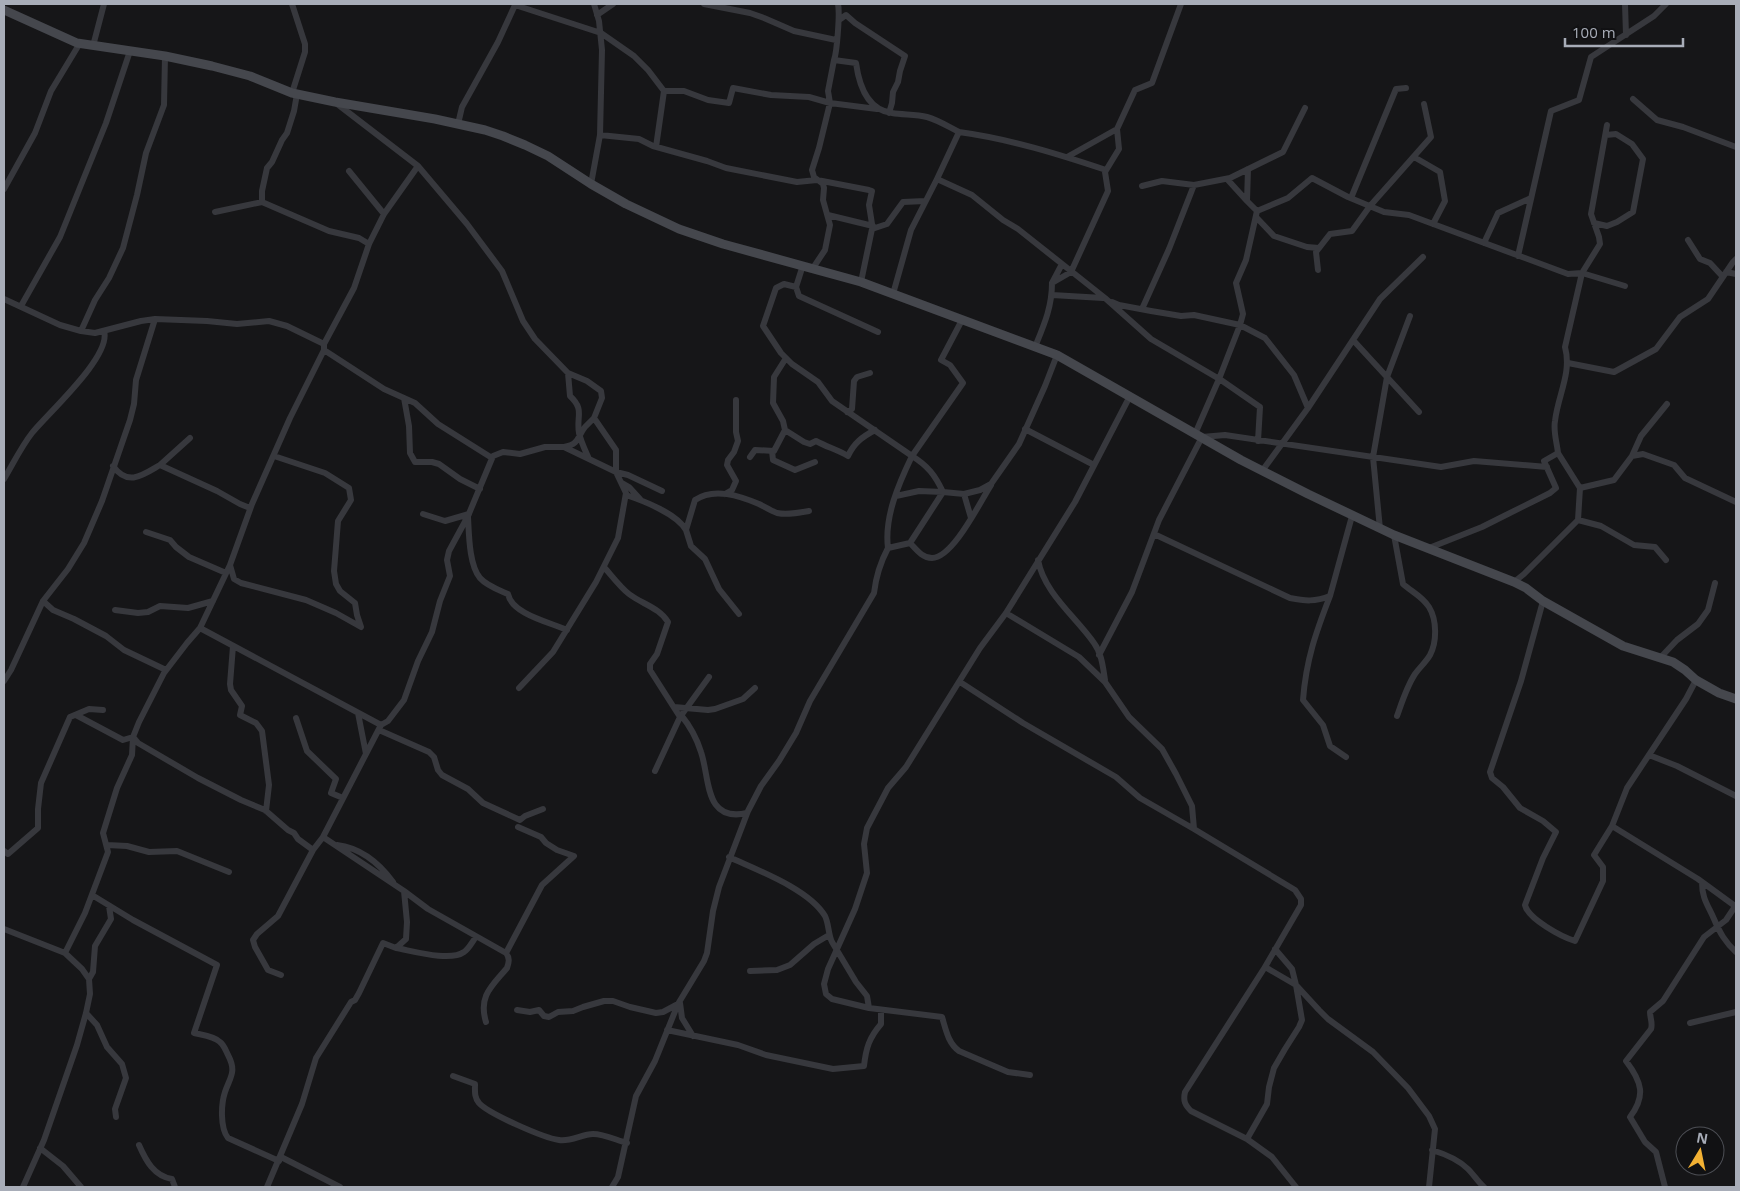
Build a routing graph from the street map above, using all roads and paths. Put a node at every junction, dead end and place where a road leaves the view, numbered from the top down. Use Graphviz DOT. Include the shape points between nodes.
graph roads {
  1 [pos="104,4"];
  2 [pos="292,4"];
  3 [pos="514,4"];
  4 [pos="594,4"];
  5 [pos="613,4"];
  6 [pos="704,4"];
  7 [pos="838,4"];
  8 [pos="1181,4"];
  9 [pos="1625,4"];
  10 [pos="1666,4"];
  11 [pos="4,10"];
  12 [pos="597,15"];
  13 [pos="839,20"];
  14 [pos="601,33"];
  15 [pos="1626,35"];
  16 [pos="836,40"];
  17 [pos="80,43"];
  18 [pos="93,46"];
  19 [pos="130,51"];
  20 [pos="165,56"];
  21 [pos="834,60"];
  22 [pos="1406,88"];
  23 [pos="664,92"];
  24 [pos="295,94"];
  25 [pos="1633,99"];
  26 [pos="335,102"];
  27 [pos="830,103"];
  28 [pos="1424,104"];
  29 [pos="1305,108"];
  30 [pos="877,109"];
  31 [pos="889,113"];
  32 [pos="458,124"];
  33 [pos="1607,125"];
  34 [pos="1117,129"];
  35 [pos="959,132"];
  36 [pos="600,134"];
  37 [pos="1606,135"];
  38 [pos="656,147"];
  39 [pos="1736,147"];
  40 [pos="1068,157"];
  41 [pos="1414,157"];
  42 [pos="418,166"];
  43 [pos="1248,169"];
  44 [pos="1106,170"];
  45 [pos="349,171"];
  46 [pos="937,179"];
  47 [pos="1227,179"];
  48 [pos="817,180"];
  49 [pos="591,184"];
  50 [pos="1194,185"];
  51 [pos="1142,186"];
  52 [pos="4,189"];
  53 [pos="1351,198"];
  54 [pos="1531,198"];
  55 [pos="1247,201"];
  56 [pos="262,202"];
  57 [pos="925,202"];
  58 [pos="1370,206"];
  59 [pos="215,212"];
  60 [pos="384,214"];
  61 [pos="1256,214"];
  62 [pos="828,215"];
  63 [pos="1594,223"];
  64 [pos="1433,224"];
  65 [pos="874,226"];
  66 [pos="1688,240"];
  67 [pos="1484,243"];
  68 [pos="370,244"];
  69 [pos="1319,248"];
  70 [pos="1518,256"];
  71 [pos="1423,257"];
  72 [pos="1736,260"];
  73 [pos="1062,264"];
  74 [pos="803,265"];
  75 [pos="813,268"];
  76 [pos="1318,270"];
  77 [pos="1071,272"];
  78 [pos="1582,272"];
  79 [pos="1725,274"];
  80 [pos="1736,274"];
  81 [pos="861,282"];
  82 [pos="1052,283"];
  83 [pos="1625,286"];
  84 [pos="796,287"];
  85 [pos="893,294"];
  86 [pos="1052,295"];
  87 [pos="1106,298"];
  88 [pos="4,299"];
  89 [pos="21,306"];
  90 [pos="1142,309"];
  91 [pos="1410,316"];
  92 [pos="155,319"];
  93 [pos="962,320"];
  94 [pos="1240,325"];
  95 [pos="81,331"];
  96 [pos="104,331"];
  97 [pos="878,332"];
  98 [pos="1353,340"];
  99 [pos="324,347"];
  100 [pos="1035,347"];
  101 [pos="1057,355"];
  102 [pos="786,358"];
  103 [pos="1568,362"];
  104 [pos="568,373"];
  105 [pos="870,373"];
  106 [pos="1387,377"];
  107 [pos="1220,379"];
  108 [pos="1130,396"];
  109 [pos="404,398"];
  110 [pos="736,400"];
  111 [pos="1666,404"];
  112 [pos="1308,408"];
  113 [pos="847,412"];
  114 [pos="1419,412"];
  115 [pos="594,418"];
  116 [pos="784,430"];
  117 [pos="875,430"];
  118 [pos="1025,430"];
  119 [pos="1198,435"];
  120 [pos="580,436"];
  121 [pos="190,438"];
  122 [pos="1258,441"];
  123 [pos="1281,444"];
  124 [pos="564,447"];
  125 [pos="772,451"];
  126 [pos="1558,453"];
  127 [pos="274,456"];
  128 [pos="912,456"];
  129 [pos="1632,456"];
  130 [pos="750,457"];
  131 [pos="1373,457"];
  132 [pos="492,458"];
  133 [pos="588,459"];
  134 [pos="815,462"];
  135 [pos="160,465"];
  136 [pos="1094,465"];
  137 [pos="113,466"];
  138 [pos="1547,467"];
  139 [pos="1262,471"];
  140 [pos="616,472"];
  141 [pos="4,479"];
  142 [pos="622,483"];
  143 [pos="991,484"];
  144 [pos="1580,488"];
  145 [pos="480,489"];
  146 [pos="662,491"];
  147 [pos="943,492"];
  148 [pos="725,494"];
  149 [pos="964,494"];
  150 [pos="626,495"];
  151 [pos="896,496"];
  152 [pos="640,500"];
  153 [pos="1736,502"];
  154 [pos="250,508"];
  155 [pos="809,511"];
  156 [pos="423,514"];
  157 [pos="468,515"];
  158 [pos="1352,516"];
  159 [pos="971,518"];
  160 [pos="1578,520"];
  161 [pos="1380,529"];
  162 [pos="686,530"];
  163 [pos="146,532"];
  164 [pos="1154,534"];
  165 [pos="1394,535"];
  166 [pos="910,543"];
  167 [pos="888,548"];
  168 [pos="1428,548"];
  169 [pos="1038,560"];
  170 [pos="1666,560"];
  171 [pos="230,565"];
  172 [pos="604,567"];
  173 [pos="226,573"];
  174 [pos="1514,582"];
  175 [pos="1715,583"];
  176 [pos="1330,596"];
  177 [pos="43,601"];
  178 [pos="213,601"];
  179 [pos="1543,601"];
  180 [pos="115,610"];
  181 [pos="1006,613"];
  182 [pos="739,614"];
  183 [pos="200,628"];
  184 [pos="567,630"];
  185 [pos="233,646"];
  186 [pos="1100,654"];
  187 [pos="1661,657"];
  188 [pos="166,670"];
  189 [pos="709,677"];
  190 [pos="1696,680"];
  191 [pos="4,681"];
  192 [pos="960,682"];
  193 [pos="1105,682"];
  194 [pos="519,688"];
  195 [pos="755,688"];
  196 [pos="1736,699"];
  197 [pos="674,707"];
  198 [pos="686,709"];
  199 [pos="103,710"];
  200 [pos="358,713"];
  201 [pos="76,715"];
  202 [pos="681,716"];
  203 [pos="1397,716"];
  204 [pos="296,718"];
  205 [pos="380,727"];
  206 [pos="133,737"];
  207 [pos="366,754"];
  208 [pos="1649,755"];
  209 [pos="1346,757"];
  210 [pos="655,771"];
  211 [pos="1736,796"];
  212 [pos="343,798"];
  213 [pos="543,809"];
  214 [pos="266,811"];
  215 [pos="747,813"];
  216 [pos="1612,826"];
  217 [pos="518,827"];
  218 [pos="1194,829"];
  219 [pos="323,837"];
  220 [pos="107,845"];
  221 [pos="314,850"];
  222 [pos="4,852"];
  223 [pos="729,857"];
  224 [pos="229,872"];
  225 [pos="1702,882"];
  226 [pos="404,891"];
  227 [pos="92,895"];
  228 [pos="109,906"];
  229 [pos="1736,906"];
  230 [pos="1717,928"];
  231 [pos="4,929"];
  232 [pos="829,936"];
  233 [pos="476,937"];
  234 [pos="396,948"];
  235 [pos="836,949"];
  236 [pos="1275,949"];
  237 [pos="1736,952"];
  238 [pos="64,953"];
  239 [pos="506,953"];
  240 [pos="1265,967"];
  241 [pos="750,971"];
  242 [pos="281,975"];
  243 [pos="89,979"];
  244 [pos="1296,985"];
  245 [pos="679,1003"];
  246 [pos="869,1008"];
  247 [pos="517,1010"];
  248 [pos="881,1010"];
  249 [pos="1736,1012"];
  250 [pos="86,1013"];
  251 [pos="486,1022"];
  252 [pos="1690,1023"];
  253 [pos="667,1030"];
  254 [pos="693,1036"];
  255 [pos="1030,1075"];
  256 [pos="453,1076"];
  257 [pos="116,1117"];
  258 [pos="1247,1139"];
  259 [pos="626,1143"];
  260 [pos="138,1145"];
  261 [pos="40,1148"];
  262 [pos="1432,1150"];
  263 [pos="280,1159"];
  264 [pos="23,1187"];
  265 [pos="81,1187"];
  266 [pos="175,1187"];
  267 [pos="267,1187"];
  268 [pos="340,1187"];
  269 [pos="612,1187"];
  270 [pos="1297,1187"];
  271 [pos="1429,1187"];
  272 [pos="1484,1187"];
  273 [pos="1665,1187"];
  1 -- 18 [label="street"];
  2 -- 24 [label="street" via="305,44"];
  3 -- 14 [label="street"];
  3 -- 32 [label="street" via="498,42 462,107"];
  4 -- 12 [label="street"];
  5 -- 12 [label="street"];
  6 -- 16 [label="street" via="750,13 794,31"];
  7 -- 13 [label="street"];
  8 -- 34 [label="street" via="1152,83 1135,90"];
  9 -- 15 [label="street"];
  10 -- 15 [label="street"];
  11 -- 17 [label="street"];
  12 -- 14 [label="street"];
  13 -- 16 [label="street"];
  13 -- 31 [label="street" via="846,15 905,56 892,92"];
  14 -- 23 [label="street" via="634,56"];
  14 -- 36 [label="street"];
  15 -- 54 [label="street" via="1591,57 1579,100 1551,111"];
  16 -- 21 [label="street"];
  17 -- 18 [label="street"];
  17 -- 52 [label="street" via="51,91 35,133"];
  18 -- 19 [label="street"];
  19 -- 20 [label="street"];
  19 -- 89 [label="street" via="106,124 60,237"];
  20 -- 24 [label="street" via="236,71"];
  20 -- 95 [label="street" via="164,104 146,153 123,248"];
  21 -- 27 [label="street" via="828,91"];
  21 -- 30 [label="street" via="856,64 858,80 866,97"];
  22 -- 53 [label="street" via="1396,89"];
  23 -- 27 [label="street" via="684,91 708,100 729,103 732,88 808,97"];
  23 -- 38 [label="street"];
  24 -- 26 [label="street"];
  24 -- 56 [label="street" via="287,133 266,168"];
  25 -- 39 [label="street" via="1657,120"];
  26 -- 32 [label="street"];
  26 -- 42 [label="street"];
  27 -- 30 [label="street"];
  27 -- 48 [label="street" via="812,170"];
  28 -- 41 [label="street" via="1431,137"];
  29 -- 43 [label="street" via="1283,152"];
  30 -- 31 [label="street"];
  31 -- 35 [label="street" via="927,117"];
  32 -- 49 [label="street" via="525,145"];
  33 -- 37 [label="street"];
  34 -- 40 [label="street"];
  34 -- 44 [label="street" via="1119,149"];
  35 -- 40 [label="street" via="990,136"];
  35 -- 46 [label="street"];
  36 -- 38 [label="street" via="639,139"];
  36 -- 49 [label="street"];
  37 -- 63 [label="street" via="1591,214"];
  37 -- 63 [label="street" via="1616,134 1632,144 1642,159 1633,212 1607,226"];
  38 -- 48 [label="street" via="726,168 796,182"];
  40 -- 44 [label="street"];
  41 -- 58 [label="street"];
  41 -- 64 [label="street" via="1440,172 1445,201"];
  42 -- 60 [label="street"];
  42 -- 104 [label="street" via="502,271 523,320"];
  43 -- 47 [label="street"];
  43 -- 55 [label="street"];
  44 -- 77 [label="street" via="1108,191"];
  45 -- 60 [label="street"];
  46 -- 57 [label="street"];
  46 -- 73 [label="street" via="972,196"];
  47 -- 50 [label="street"];
  47 -- 55 [label="street"];
  48 -- 62 [label="street" via="823,184 823,200"];
  48 -- 65 [label="street" via="872,191 870,204"];
  49 -- 74 [label="street" via="679,229"];
  50 -- 51 [label="street" via="1162,181"];
  50 -- 90 [label="street"];
  53 -- 58 [label="street"];
  53 -- 61 [label="street" via="1312,178 1288,198"];
  54 -- 67 [label="street" via="1498,213"];
  54 -- 70 [label="street"];
  55 -- 61 [label="street"];
  56 -- 59 [label="street"];
  56 -- 68 [label="street" via="329,231"];
  57 -- 65 [label="street" via="903,202 887,224"];
  57 -- 85 [label="street" via="911,230"];
  58 -- 64 [label="street"];
  58 -- 69 [label="street" via="1352,231 1330,234"];
  60 -- 68 [label="street"];
  61 -- 69 [label="street" via="1274,236"];
  61 -- 94 [label="street" via="1246,260 1236,283 1242,314"];
  62 -- 65 [label="street"];
  62 -- 75 [label="street" via="830,225 825,250"];
  63 -- 78 [label="street" via="1600,244"];
  64 -- 67 [label="street"];
  65 -- 81 [label="street"];
  66 -- 79 [label="street" via="1700,259"];
  67 -- 70 [label="street"];
  68 -- 99 [label="street" via="354,288"];
  69 -- 76 [label="street" via="1316,252"];
  70 -- 78 [label="street" via="1568,274"];
  71 -- 98 [label="street" via="1380,300"];
  72 -- 79 [label="street"];
  73 -- 77 [label="street"];
  73 -- 82 [label="street"];
  74 -- 75 [label="street"];
  74 -- 84 [label="street"];
  75 -- 81 [label="street"];
  77 -- 82 [label="street"];
  77 -- 87 [label="street"];
  78 -- 83 [label="street"];
  78 -- 103 [label="street" via="1565,347"];
  79 -- 80 [label="street"];
  79 -- 103 [label="street" via="1708,299 1680,317 1656,349 1614,372"];
  81 -- 85 [label="street"];
  82 -- 86 [label="street"];
  84 -- 97 [label="street" via="799,296"];
  84 -- 102 [label="street" via="784,284 776,288 763,326"];
  85 -- 93 [label="street"];
  86 -- 87 [label="street"];
  86 -- 100 [label="street" via="1049,313"];
  87 -- 90 [label="street" via="1119,305"];
  87 -- 107 [label="street" via="1151,339"];
  88 -- 89 [label="street"];
  89 -- 95 [label="street" via="60,325"];
  90 -- 94 [label="street"];
  91 -- 106 [label="street"];
  92 -- 96 [label="street"];
  92 -- 99 [label="street" via="237,324 269,322 287,326"];
  92 -- 137 [label="street" via="136,380 130,420"];
  93 -- 100 [label="street"];
  93 -- 128 [label="street" via="941,360 950,365 963,383"];
  94 -- 107 [label="street"];
  94 -- 112 [label="street" via="1265,338 1294,374"];
  95 -- 96 [label="street"];
  96 -- 141 [label="street" via="105,344 85,375 31,434"];
  98 -- 106 [label="street"];
  98 -- 112 [label="street"];
  99 -- 109 [label="street" via="384,389"];
  99 -- 127 [label="street"];
  100 -- 101 [label="street"];
  101 -- 108 [label="street"];
  101 -- 118 [label="street"];
  102 -- 113 [label="street" via="818,382 832,401"];
  102 -- 116 [label="street" via="774,377 773,402"];
  103 -- 126 [label="street" via="1554,422"];
  104 -- 115 [label="street" via="602,391"];
  104 -- 120 [label="street" via="570,396 580,410"];
  105 -- 113 [label="street" via="854,381 852,409"];
  106 -- 114 [label="street"];
  106 -- 131 [label="street"];
  107 -- 119 [label="street"];
  107 -- 122 [label="street" via="1260,407"];
  108 -- 119 [label="street"];
  108 -- 136 [label="street"];
  109 -- 132 [label="street"];
  109 -- 145 [label="street" via="410,453 415,462 438,464"];
  110 -- 148 [label="street" via="738,441 727,465 736,481 732,490"];
  111 -- 129 [label="street" via="1641,436"];
  112 -- 123 [label="street"];
  113 -- 117 [label="street"];
  115 -- 120 [label="street"];
  115 -- 140 [label="street" via="616,450"];
  116 -- 117 [label="street" via="804,442 816,441 848,456 862,437"];
  116 -- 125 [label="street"];
  117 -- 128 [label="street"];
  118 -- 136 [label="street"];
  118 -- 143 [label="street"];
  119 -- 122 [label="street" via="1225,435"];
  119 -- 139 [label="street"];
  119 -- 164 [label="street"];
  120 -- 124 [label="street" via="574,444"];
  120 -- 133 [label="street"];
  121 -- 135 [label="street"];
  122 -- 123 [label="street"];
  123 -- 131 [label="street"];
  123 -- 139 [label="street"];
  124 -- 132 [label="street" via="546,447 520,454 498,453"];
  124 -- 133 [label="street"];
  125 -- 130 [label="street" via="755,450"];
  125 -- 134 [label="street" via="773,460 795,470"];
  126 -- 138 [label="street" via="1544,462"];
  126 -- 144 [label="street"];
  127 -- 154 [label="street"];
  127 -- 171 [label="street" via="325,473 349,488 351,500 338,521 334,571 340,591 355,603 361,627 306,600 240,583 234,579"];
  128 -- 147 [label="street" via="936,477"];
  128 -- 151 [label="street"];
  129 -- 144 [label="street" via="1614,480"];
  129 -- 153 [label="street" via="1643,454 1674,465 1685,478"];
  131 -- 138 [label="street" via="1442,467 1474,461"];
  131 -- 161 [label="street"];
  132 -- 145 [label="street"];
  133 -- 140 [label="street"];
  135 -- 137 [label="street" via="140,477 131,478 117,472"];
  135 -- 154 [label="street"];
  136 -- 169 [label="street"];
  137 -- 177 [label="street" via="84,543"];
  138 -- 168 [label="street" via="1556,488 1550,493 1482,527"];
  139 -- 158 [label="street"];
  140 -- 142 [label="street"];
  140 -- 146 [label="street"];
  142 -- 150 [label="street"];
  142 -- 152 [label="street"];
  143 -- 149 [label="street"];
  143 -- 159 [label="street"];
  144 -- 160 [label="street"];
  145 -- 157 [label="street"];
  147 -- 149 [label="street"];
  147 -- 151 [label="street" via="919,491"];
  147 -- 166 [label="street"];
  148 -- 155 [label="street" via="744,498 782,514"];
  148 -- 162 [label="street" via="700,496 695,500"];
  149 -- 159 [label="street"];
  150 -- 152 [label="street"];
  150 -- 172 [label="street" via="618,538"];
  151 -- 167 [label="street" via="886,536"];
  152 -- 162 [label="street" via="675,518"];
  154 -- 171 [label="street"];
  156 -- 157 [label="street" via="445,521"];
  157 -- 184 [label="street" via="473,560 480,578 508,594 509,600 519,610"];
  157 -- 205 [label="street" via="449,551 450,576 432,632 404,700 388,722"];
  158 -- 161 [label="street"];
  158 -- 176 [label="street"];
  159 -- 166 [label="street" via="953,545 941,556 923,556"];
  160 -- 170 [label="street" via="1601,526 1634,545 1655,547"];
  160 -- 174 [label="street"];
  161 -- 165 [label="street"];
  162 -- 182 [label="street" via="691,546 705,559 719,589"];
  163 -- 173 [label="street" via="170,540 189,557"];
  164 -- 176 [label="street" via="1290,598 1309,602"];
  164 -- 186 [label="street" via="1132,592"];
  165 -- 168 [label="street"];
  165 -- 203 [label="street" via="1403,584 1429,607 1435,633 1429,656 1415,674"];
  166 -- 167 [label="street"];
  167 -- 215 [label="street" via="880,562 874,592 780,761 761,786"];
  168 -- 174 [label="street"];
  169 -- 181 [label="street"];
  169 -- 186 [label="street" via="1046,580"];
  171 -- 173 [label="street"];
  172 -- 184 [label="street"];
  172 -- 197 [label="street" via="624,590 659,612 668,622 650,670"];
  173 -- 178 [label="street"];
  174 -- 179 [label="street"];
  175 -- 187 [label="street" via="1708,610 1698,624"];
  176 -- 209 [label="street" via="1311,646 1303,700 1323,725 1330,746"];
  177 -- 188 [label="street" via="53,610 106,636 124,650"];
  177 -- 191 [label="street"];
  178 -- 180 [label="street" via="188,608 160,606 138,613"];
  178 -- 183 [label="street"];
  179 -- 187 [label="street" via="1623,646"];
  179 -- 216 [label="street" via="1521,681 1490,772 1520,808 1556,832 1543,858 1526,909 1563,937 1575,941 1600,890 1604,873 1594,855"];
  181 -- 192 [label="street"];
  181 -- 193 [label="street" via="1079,657"];
  183 -- 185 [label="street"];
  183 -- 188 [label="street"];
  184 -- 194 [label="street" via="553,652"];
  185 -- 200 [label="street"];
  185 -- 214 [label="street" via="231,690 242,706 240,715 256,723 262,732 269,786"];
  186 -- 193 [label="street"];
  187 -- 190 [label="street"];
  188 -- 206 [label="street"];
  189 -- 198 [label="street"];
  190 -- 196 [label="street"];
  190 -- 208 [label="street"];
  192 -- 218 [label="street" via="1116,777 1140,798"];
  192 -- 235 [label="street" via="906,767 888,788 870,823 864,844 867,873"];
  193 -- 218 [label="street" via="1128,717 1162,749 1192,806"];
  195 -- 198 [label="street" via="743,699 715,709"];
  197 -- 198 [label="street"];
  197 -- 202 [label="street"];
  198 -- 202 [label="street"];
  199 -- 201 [label="street" via="89,709"];
  200 -- 205 [label="street"];
  200 -- 207 [label="street"];
  201 -- 206 [label="street" via="124,740"];
  201 -- 222 [label="street" via="70,717 41,783 38,828 8,854"];
  202 -- 210 [label="street"];
  202 -- 215 [label="street" via="689,724 702,754 708,787 716,805 729,813"];
  204 -- 212 [label="street" via="307,751 336,779 331,793"];
  205 -- 207 [label="street"];
  205 -- 213 [label="street" via="429,752 442,775 468,789 483,803 514,819 520,820"];
  206 -- 214 [label="street" via="138,744 198,778"];
  206 -- 220 [label="street" via="132,756 117,788 103,833"];
  207 -- 212 [label="street"];
  208 -- 211 [label="street"];
  208 -- 216 [label="street" via="1627,788"];
  212 -- 219 [label="street"];
  214 -- 221 [label="street"];
  215 -- 223 [label="street"];
  216 -- 225 [label="street"];
  217 -- 239 [label="street" via="574,856 542,885"];
  218 -- 236 [label="street" via="1299,894 1301,905"];
  219 -- 221 [label="street"];
  219 -- 226 [label="street"];
  220 -- 224 [label="street" via="149,852 177,851"];
  220 -- 227 [label="street" via="108,852"];
  221 -- 242 [label="street" via="278,916 253,940 268,970"];
  223 -- 232 [label="street" via="773,877 807,898 826,918"];
  223 -- 245 [label="street" via="713,911 708,952"];
  225 -- 229 [label="street"];
  225 -- 230 [label="street" via="1704,900"];
  226 -- 233 [label="street"];
  226 -- 234 [label="street" via="407,932 406,938"];
  227 -- 228 [label="street"];
  227 -- 238 [label="street"];
  228 -- 243 [label="street" via="111,919 95,946 93,972"];
  228 -- 263 [label="street" via="217,965 194,1033 220,1042 233,1067 223,1105 225,1134"];
  229 -- 230 [label="street"];
  230 -- 237 [label="street"];
  230 -- 273 [label="street" via="1704,937 1663,1001 1650,1012 1651,1029 1626,1061 1640,1086 1641,1097 1630,1117 1645,1142 1656,1152"];
  231 -- 238 [label="street"];
  232 -- 235 [label="street"];
  232 -- 241 [label="street" via="814,944 790,965 777,970"];
  233 -- 234 [label="street" via="458,956"];
  233 -- 239 [label="street"];
  234 -- 263 [label="street" via="383,943 355,1000 316,1058"];
  235 -- 246 [label="street" via="867,996"];
  235 -- 246 [label="street" via="824,984 826,994 837,1001"];
  236 -- 240 [label="street"];
  236 -- 244 [label="street" via="1292,969"];
  238 -- 243 [label="street"];
  239 -- 251 [label="street" via="509,956 507,968 483,1000"];
  240 -- 244 [label="street"];
  240 -- 258 [label="street" via="1185,1092 1184,1100 1191,1111"];
  243 -- 250 [label="street"];
  244 -- 258 [label="street" via="1302,1020 1300,1027 1274,1068 1267,1104"];
  244 -- 262 [label="street" via="1328,1019 1372,1052 1408,1088 1435,1129"];
  245 -- 247 [label="street" via="663,1012 656,1012 604,1001 549,1017 539,1010"];
  245 -- 253 [label="street"];
  245 -- 254 [label="street" via="682,1018"];
  246 -- 248 [label="street"];
  248 -- 254 [label="street" via="881,1024 866,1048 864,1066 833,1068"];
  248 -- 255 [label="street" via="942,1017 950,1041 959,1051 1008,1072"];
  249 -- 252 [label="street"];
  250 -- 257 [label="street" via="122,1064 126,1078 115,1109"];
  250 -- 261 [label="street"];
  253 -- 254 [label="street"];
  253 -- 259 [label="street" via="636,1096"];
  256 -- 259 [label="street" via="475,1084 474,1095 488,1109 552,1138 567,1140 594,1134"];
  258 -- 270 [label="street" via="1272,1157"];
  259 -- 269 [label="street" via="618,1177"];
  260 -- 266 [label="street" via="156,1172 162,1178 172,1179"];
  261 -- 264 [label="street"];
  261 -- 265 [label="street" via="63,1166"];
  262 -- 271 [label="street"];
  262 -- 272 [label="street" via="1455,1160"];
  263 -- 267 [label="street"];
  263 -- 268 [label="street"];
}
